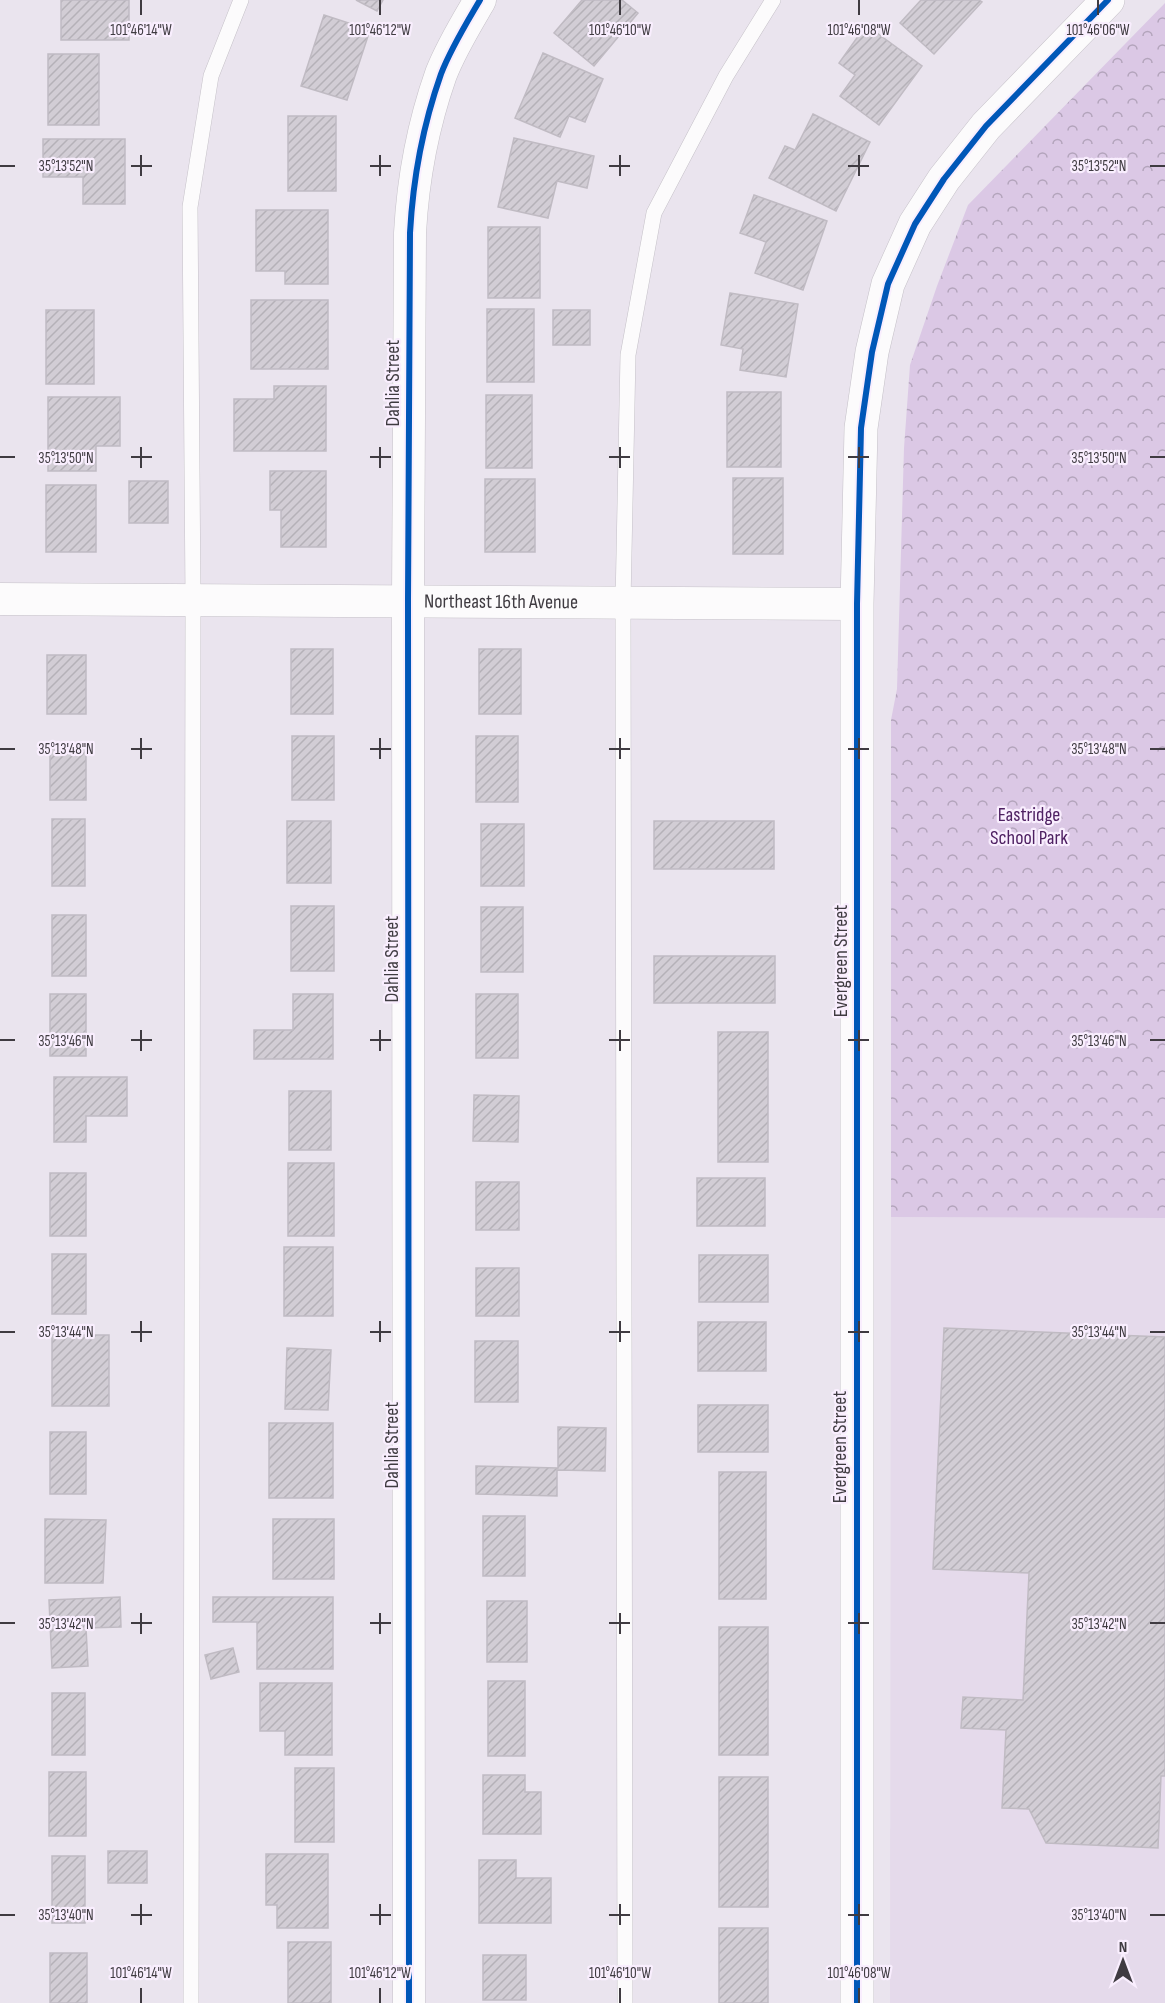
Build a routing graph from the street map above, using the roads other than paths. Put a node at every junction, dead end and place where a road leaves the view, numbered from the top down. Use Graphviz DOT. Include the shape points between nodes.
graph roads {
  1 [pos="241,0"];
  2 [pos="480,0"];
  3 [pos="773,0"];
  4 [pos="1108,0"];
  5 [pos="0,598"];
  6 [pos="193,600"];
  7 [pos="408,602"];
  8 [pos="623,603"];
  9 [pos="858,604"];
  10 [pos="191,2003"];
  11 [pos="409,2003"];
  12 [pos="625,2003"];
  13 [pos="857,2003"];
  1 -- 6 [label="lane" via="211,76 190,207"];
  2 -- 7 [label="street, Dahlia Street" via="442,72 424,129 412,196"];
  3 -- 8 [label="lane" via="726,76 654,213 628,355"];
  4 -- 9 [label="street, Evergreen Street" via="986,126 944,179 915,224 888,284 872,352 861,428"];
  5 -- 6 [label="street, Northeast 16th Avenue"];
  6 -- 7 [label="street, Northeast 16th Avenue"];
  6 -- 10 [label="lane"];
  7 -- 8 [label="street, Northeast 16th Avenue"];
  7 -- 11 [label="street, Dahlia Street"];
  8 -- 9 [label="street, Northeast 16th Avenue"];
  8 -- 12 [label="lane"];
  9 -- 13 [label="street, Evergreen Street"];
}
